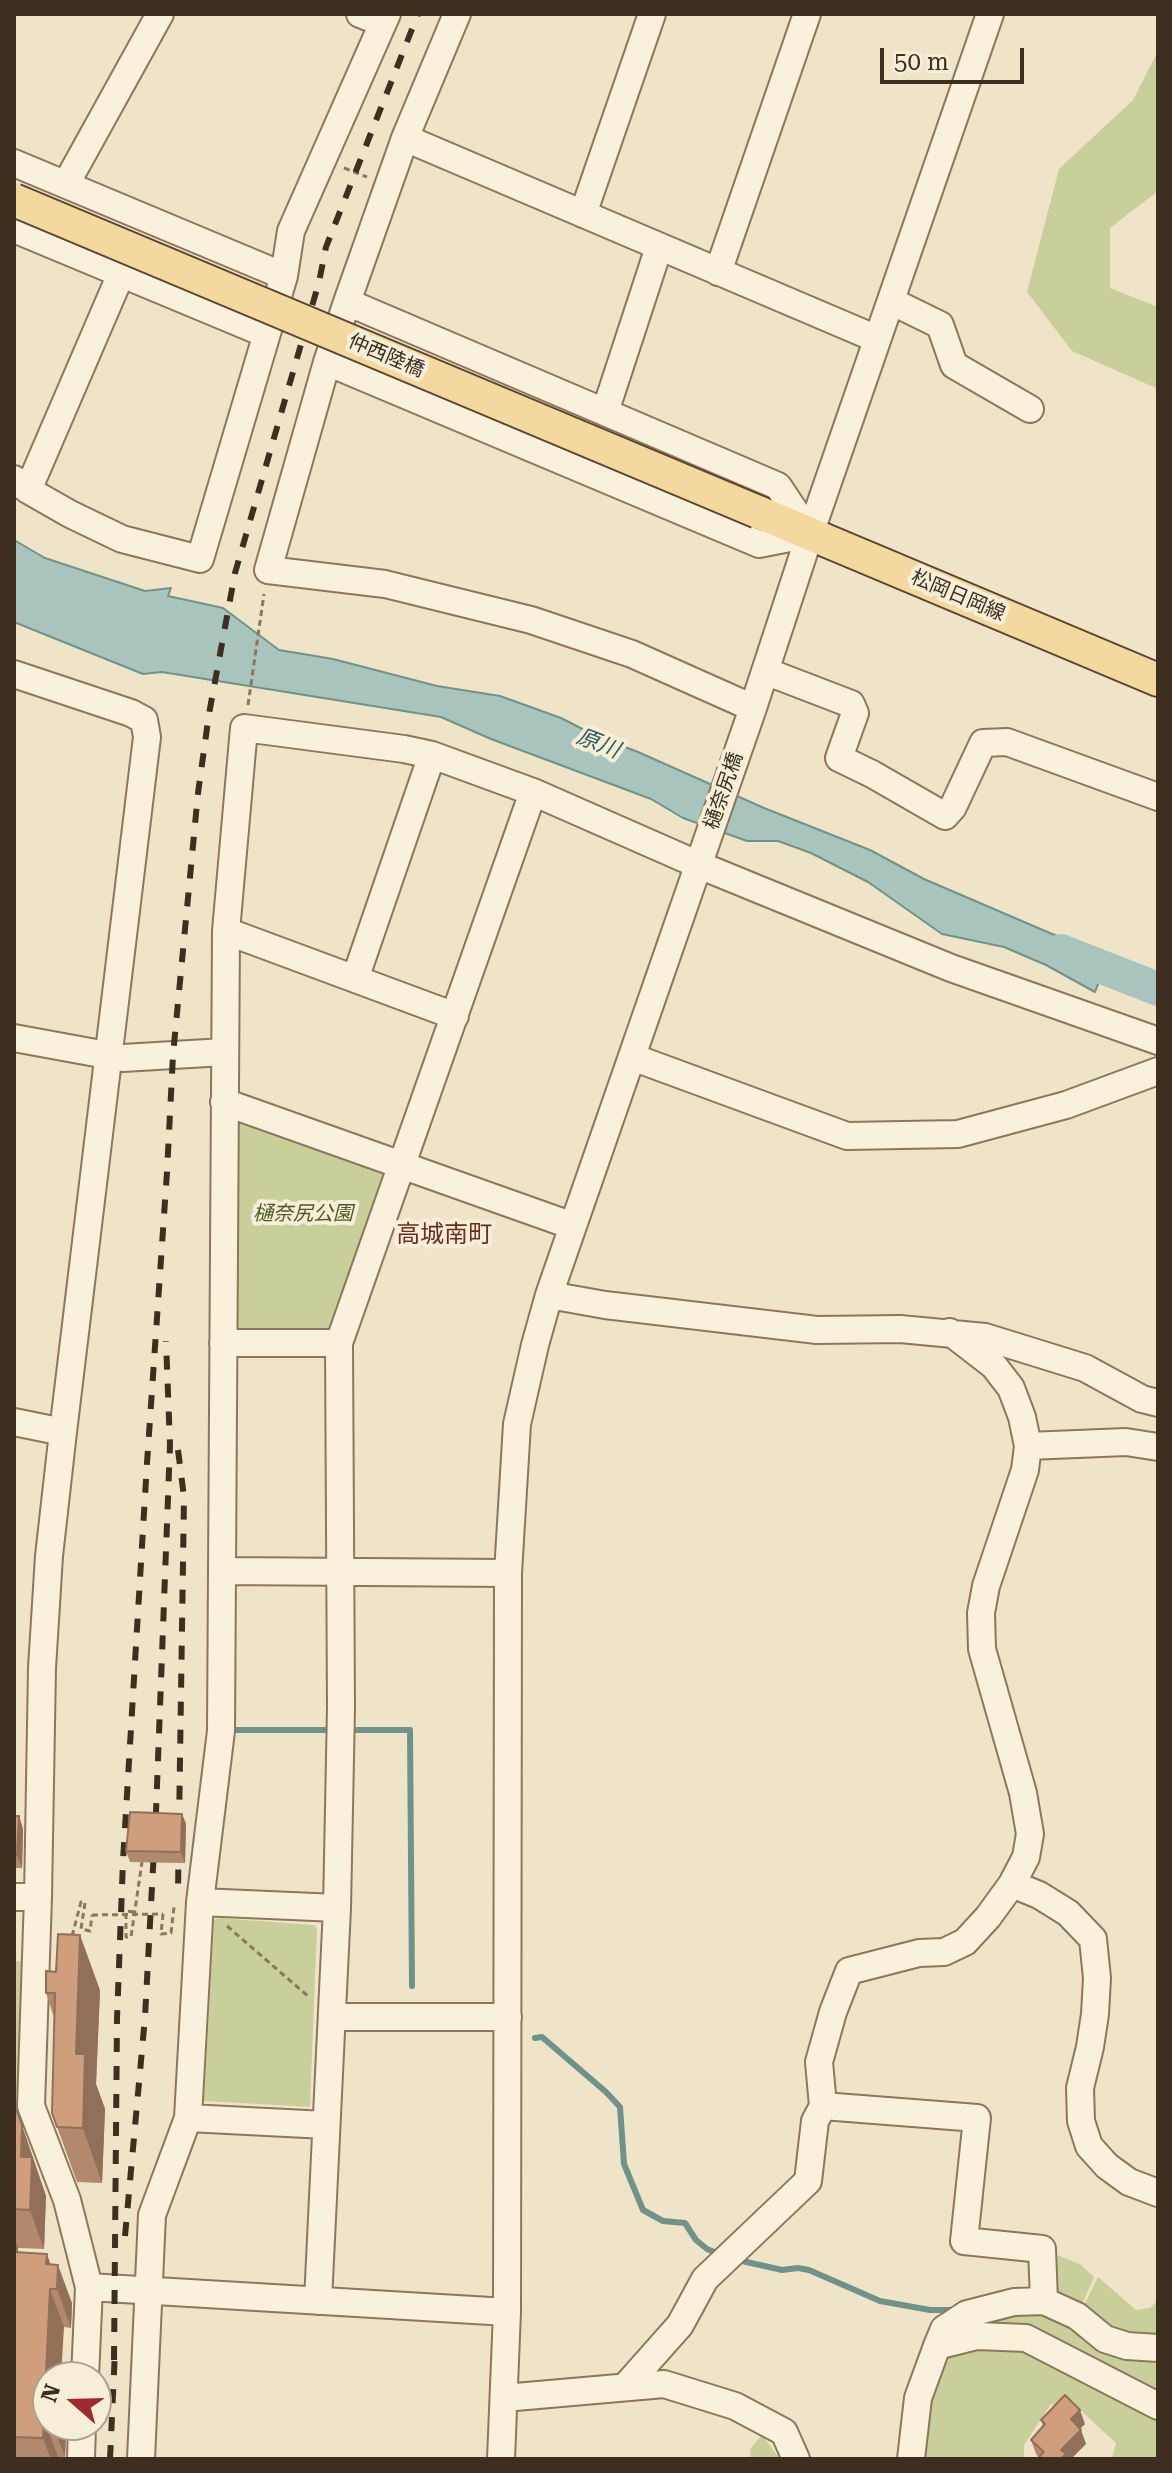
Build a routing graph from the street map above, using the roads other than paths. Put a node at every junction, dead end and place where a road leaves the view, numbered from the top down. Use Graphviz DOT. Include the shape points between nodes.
graph roads {
  1 [pos="160,14"];
  2 [pos="457,14"];
  3 [pos="652,14"];
  4 [pos="807,14"];
  5 [pos="990,14"];
  6 [pos="376,17"];
  7 [pos="405,138"];
  8 [pos="14,163"];
  9 [pos="66,184"];
  10 [pos="14,200"];
  11 [pos="583,214"];
  12 [pos="14,229"];
  13 [pos="659,247"];
  14 [pos="718,272"];
  15 [pos="121,274"];
  16 [pos="284,276"];
  17 [pos="891,301"];
  18 [pos="347,302"];
  19 [pos="266,334"];
  20 [pos="877,339"];
  21 [pos="327,362"];
  22 [pos="1030,409"];
  23 [pos="605,412"];
  24 [pos="21,484"];
  25 [pos="758,512"];
  26 [pos="810,534"];
  27 [pos="765,671"];
  28 [pos="14,674"];
  29 [pos="1158,680"];
  30 [pos="749,720"];
  31 [pos="432,755"];
  32 [pos="533,792"];
  33 [pos="1158,797"];
  34 [pos="701,858"];
  35 [pos="226,931"];
  36 [pos="355,979"];
  37 [pos="455,1016"];
  38 [pos="14,1038"];
  39 [pos="1158,1041"];
  40 [pos="224,1052"];
  41 [pos="108,1055"];
  42 [pos="632,1057"];
  43 [pos="1158,1071"];
  44 [pos="224,1102"];
  45 [pos="402,1165"];
  46 [pos="573,1226"];
  47 [pos="549,1295"];
  48 [pos="950,1332"];
  49 [pos="223,1343"];
  50 [pos="339,1343"];
  51 [pos="1158,1403"];
  52 [pos="14,1422"];
  53 [pos="63,1432"];
  54 [pos="1028,1446"];
  55 [pos="1158,1447"];
  56 [pos="222,1571"];
  57 [pos="340,1572"];
  58 [pos="508,1573"];
  59 [pos="1012,1884"];
  60 [pos="26,1897"];
  61 [pos="200,1902"];
  62 [pos="337,1908"];
  63 [pos="332,2017"];
  64 [pos="508,2017"];
  65 [pos="23,2106"];
  66 [pos="823,2106"];
  67 [pos="188,2118"];
  68 [pos="326,2125"];
  69 [pos="1158,2193"];
  70 [pos="89,2287"];
  71 [pos="149,2291"];
  72 [pos="318,2301"];
  73 [pos="1044,2301"];
  74 [pos="507,2312"];
  75 [pos="937,2346"];
  76 [pos="1158,2348"];
  77 [pos="86,2361"];
  78 [pos="625,2387"];
  79 [pos="504,2398"];
  80 [pos="1158,2406"];
  81 [pos="141,2459"];
  82 [pos="501,2459"];
  83 [pos="796,2459"];
  84 [pos="911,2459"];
  1 -- 9 [label="street"];
  2 -- 7 [label="street"];
  3 -- 11 [label="street"];
  4 -- 14 [label="street"];
  5 -- 17 [label="street, 樋奈尻橋"];
  6 -- 16 [label="street" via="291,231"];
  7 -- 11 [label="street"];
  7 -- 18 [label="street"];
  8 -- 9 [label="street"];
  9 -- 16 [label="street"];
  10 -- 25 [label="main road, 仲西陸橋, bridge"];
  11 -- 13 [label="street"];
  12 -- 15 [label="street"];
  13 -- 14 [label="street"];
  13 -- 23 [label="street"];
  14 -- 20 [label="street"];
  15 -- 19 [label="street"];
  15 -- 24 [label="street"];
  16 -- 19 [label="street"];
  17 -- 20 [label="street, 樋奈尻橋"];
  17 -- 22 [label="street" via="940,325 954,365"];
  18 -- 21 [label="street"];
  18 -- 23 [label="street"];
  19 -- 24 [label="street" via="200,559 122,539"];
  20 -- 26 [label="street, 樋奈尻橋"];
  21 -- 26 [label="street" via="759,544"];
  21 -- 30 [label="street" via="268,570 385,584 531,620 632,654"];
  23 -- 26 [label="street" via="778,486"];
  25 -- 26 [label="main road, 松岡日岡線"];
  26 -- 27 [label="street, 樋奈尻橋"];
  26 -- 29 [label="main road, 松岡日岡線"];
  27 -- 30 [label="street, 樋奈尻橋"];
  27 -- 33 [label="street" via="851,704 855,713 839,758 945,816 983,743 1007,742"];
  28 -- 41 [label="street" via="144,720 147,737"];
  30 -- 34 [label="street, 樋奈尻橋"];
  31 -- 32 [label="street"];
  31 -- 35 [label="street" via="244,728"];
  31 -- 36 [label="street"];
  32 -- 34 [label="street"];
  32 -- 37 [label="street"];
  34 -- 39 [label="street" via="951,968"];
  34 -- 42 [label="street, 樋奈尻橋"];
  35 -- 36 [label="street"];
  35 -- 40 [label="street"];
  36 -- 37 [label="street"];
  37 -- 45 [label="street"];
  38 -- 41 [label="street"];
  40 -- 41 [label="street"];
  40 -- 44 [label="street"];
  41 -- 53 [label="street"];
  42 -- 43 [label="street" via="847,1136 958,1134 1066,1105"];
  42 -- 46 [label="street, 樋奈尻橋"];
  44 -- 45 [label="street"];
  44 -- 49 [label="street"];
  45 -- 46 [label="street"];
  45 -- 50 [label="street"];
  46 -- 47 [label="street, 樋奈尻橋"];
  47 -- 48 [label="street" via="817,1330"];
  47 -- 58 [label="street, 樋奈尻橋" via="517,1424"];
  48 -- 51 [label="street" via="985,1337 1085,1368"];
  48 -- 54 [label="street" via="994,1366 1011,1388"];
  49 -- 50 [label="street"];
  49 -- 56 [label="street"];
  50 -- 57 [label="street"];
  52 -- 53 [label="street"];
  53 -- 60 [label="street" via="49,1556"];
  54 -- 55 [label="street" via="1126,1442"];
  54 -- 59 [label="street" via="981,1613 982,1649 1030,1834 1026,1857"];
  56 -- 57 [label="street"];
  56 -- 61 [label="street" via="221,1731"];
  57 -- 58 [label="street"];
  57 -- 62 [label="street"];
  58 -- 64 [label="street, 樋奈尻橋"];
  59 -- 66 [label="street" via="965,1942 944,1952 849,1971 819,2062"];
  59 -- 69 [label="street" via="1068,1913 1093,1939 1095,2014 1080,2088 1081,2121 1089,2146 1107,2166"];
  60 -- 65 [label="street" via="37,1933"];
  61 -- 62 [label="street"];
  61 -- 67 [label="street"];
  62 -- 63 [label="street"];
  63 -- 64 [label="street"];
  63 -- 68 [label="street"];
  64 -- 74 [label="street, 樋奈尻橋"];
  65 -- 70 [label="street" via="67,2200"];
  66 -- 73 [label="street" via="977,2118 964,2241 1042,2249"];
  66 -- 78 [label="street" via="815,2121 808,2181 705,2279 680,2325"];
  67 -- 68 [label="street"];
  67 -- 71 [label="street" via="152,2215"];
  68 -- 72 [label="street"];
  70 -- 71 [label="street"];
  70 -- 77 [label="street"];
  71 -- 72 [label="street"];
  71 -- 81 [label="street"];
  72 -- 74 [label="street"];
  73 -- 75 [label="street" via="1014,2302 967,2314 944,2329"];
  73 -- 76 [label="street" via="1077,2316 1105,2339"];
  74 -- 79 [label="street, 樋奈尻橋"];
  75 -- 80 [label="street" via="977,2336 1026,2338"];
  75 -- 84 [label="street" via="918,2398"];
  78 -- 79 [label="street"];
  78 -- 83 [label="street" via="664,2384 735,2406 784,2432"];
  79 -- 82 [label="street, 樋奈尻橋"];
}
